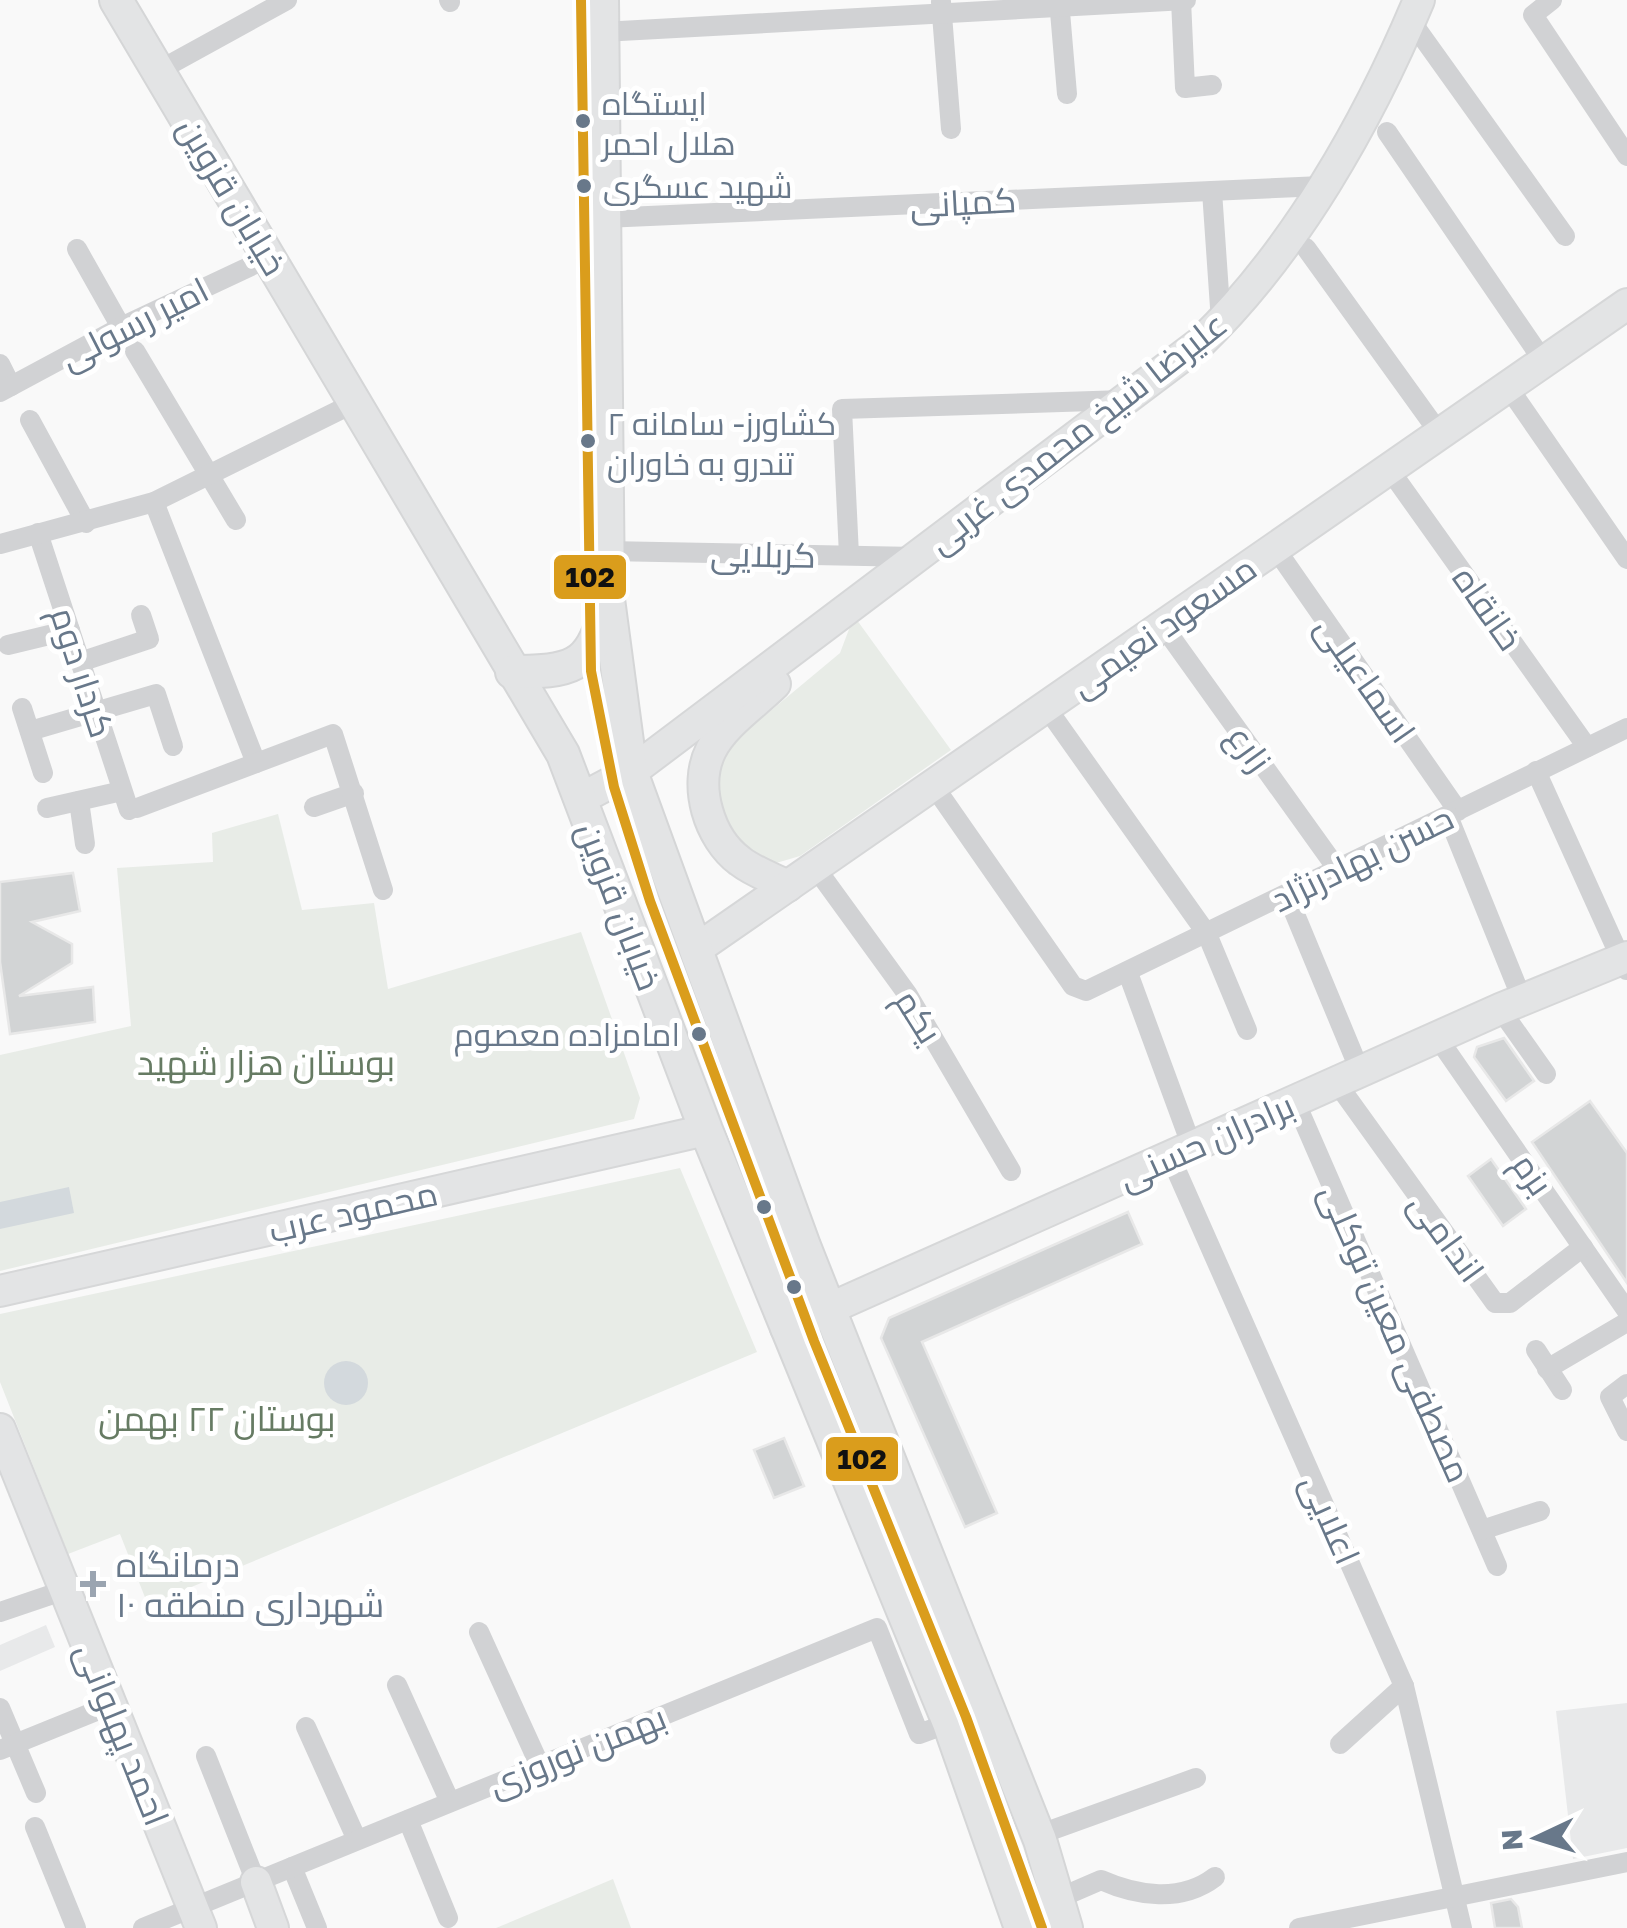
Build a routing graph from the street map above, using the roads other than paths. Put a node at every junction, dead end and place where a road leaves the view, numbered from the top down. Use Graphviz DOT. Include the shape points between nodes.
graph roads {
  1 [pos="116,0"];
  2 [pos="288,0"];
  3 [pos="1183,0"];
  4 [pos="1552,0"];
  5 [pos="1060,4"];
  6 [pos="942,7"];
  7 [pos="1415,10"];
  8 [pos="602,16"];
  9 [pos="158,71"];
  10 [pos="1212,85"];
  11 [pos="1068,94"];
  12 [pos="951,129"];
  13 [pos="1388,132"];
  14 [pos="1627,156"];
  15 [pos="1322,186"];
  16 [pos="1212,191"];
  17 [pos="604,218"];
  18 [pos="1565,236"];
  19 [pos="1306,248"];
  20 [pos="77,249"];
  21 [pos="270,256"];
  22 [pos="1626,308"];
  23 [pos="1221,322"];
  24 [pos="121,327"];
  25 [pos="135,351"];
  26 [pos="1544,362"];
  27 [pos="0,364"];
  28 [pos="1508,387"];
  29 [pos="6,389"];
  30 [pos="1128,400"];
  31 [pos="356,402"];
  32 [pos="30,420"];
  33 [pos="1440,434"];
  34 [pos="1389,469"];
  35 [pos="210,474"];
  36 [pos="154,502"];
  37 [pos="236,520"];
  38 [pos="86,523"];
  39 [pos="38,534"];
  40 [pos="0,544"];
  41 [pos="1275,548"];
  42 [pos="608,551"];
  43 [pos="849,555"];
  44 [pos="918,556"];
  45 [pos="1627,559"];
  46 [pos="608,599"];
  47 [pos="851,606"];
  48 [pos="140,615"];
  49 [pos="1163,626"];
  50 [pos="70,630"];
  51 [pos="8,644"];
  52 [pos="80,662"];
  53 [pos="512,672"];
  54 [pos="1046,707"];
  55 [pos="22,708"];
  56 [pos="97,712"];
  57 [pos="1627,728"];
  58 [pos="30,732"];
  59 [pos="174,746"];
  60 [pos="1587,748"];
  61 [pos="256,763"];
  62 [pos="1536,771"];
  63 [pos="43,772"];
  64 [pos="631,772"];
  65 [pos="933,786"];
  66 [pos="354,793"];
  67 [pos="580,799"];
  68 [pos="78,801"];
  69 [pos="129,803"];
  70 [pos="314,807"];
  71 [pos="47,808"];
  72 [pos="1453,813"];
  73 [pos="85,844"];
  74 [pos="815,867"];
  75 [pos="1338,870"];
  76 [pos="788,886"];
  77 [pos="383,890"];
  78 [pos="1287,895"];
  79 [pos="1207,934"];
  80 [pos="698,948"];
  81 [pos="1624,963"];
  82 [pos="1128,973"];
  83 [pos="1511,1004"];
  84 [pos="1247,1030"];
  85 [pos="1438,1037"];
  86 [pos="1546,1074"];
  87 [pos="1348,1077"];
  88 [pos="1295,1101"];
  89 [pos="706,1130"];
  90 [pos="1181,1152"];
  91 [pos="1012,1171"];
  92 [pos="1584,1247"];
  93 [pos="0,1292"];
  94 [pos="830,1310"];
  95 [pos="1627,1311"];
  96 [pos="1627,1322"];
  97 [pos="786,1328"];
  98 [pos="1536,1350"];
  99 [pos="1547,1368"];
  100 [pos="1627,1384"];
  101 [pos="1562,1390"];
  102 [pos="0,1428"];
  103 [pos="1627,1431"];
  104 [pos="1540,1510"];
  105 [pos="1482,1530"];
  106 [pos="1497,1566"];
  107 [pos="65,1590"];
  108 [pos="0,1612"];
  109 [pos="478,1632"];
  110 [pos="397,1686"];
  111 [pos="1404,1686"];
  112 [pos="112,1706"];
  113 [pos="0,1708"];
  114 [pos="949,1723"];
  115 [pos="306,1727"];
  116 [pos="1340,1744"];
  117 [pos="7,1747"];
  118 [pos="206,1756"];
  119 [pos="540,1766"];
  120 [pos="1196,1778"];
  121 [pos="36,1793"];
  122 [pos="450,1802"];
  123 [pos="408,1820"];
  124 [pos="35,1827"];
  125 [pos="1038,1835"];
  126 [pos="357,1840"];
  127 [pos="1627,1862"];
  128 [pos="292,1867"];
  129 [pos="1216,1877"];
  130 [pos="256,1882"];
  131 [pos="1456,1894"];
  132 [pos="1062,1914"];
  133 [pos="197,1918"];
  134 [pos="448,1918"];
  135 [pos="76,1928"];
  136 [pos="142,1928"];
  137 [pos="274,1928"];
  138 [pos="318,1928"];
  139 [pos="1021,1928"];
  140 [pos="1299,1928"];
  141 [pos="1462,1928"];
  1 -- 9 [label="main road, خیابان قزوین"];
  2 -- 9 [label="street"];
  3 -- 5 [label="street"];
  3 -- 10 [label="street" via="1185,88"];
  4 -- 14 [label="street" via="1533,15"];
  5 -- 6 [label="street"];
  5 -- 11 [label="street"];
  6 -- 8 [label="street"];
  6 -- 12 [label="street"];
  7 -- 15 [label="main road, علیرضا شیخ محمدی غربی"];
  7 -- 18 [label="street"];
  8 -- 17 [label="main road"];
  9 -- 21 [label="main road, خیابان قزوین"];
  13 -- 26 [label="street"];
  15 -- 16 [label="street, کمپانی"];
  15 -- 23 [label="main road, علیرضا شیخ محمدی غربی" via="1257,284"];
  16 -- 17 [label="street, کمپانی"];
  16 -- 23 [label="street"];
  17 -- 42 [label="main road"];
  19 -- 33 [label="street"];
  20 -- 24 [label="street"];
  21 -- 24 [label="street, امیر رسولی"];
  21 -- 31 [label="main road, خیابان قزوین"];
  22 -- 26 [label="main road, مسعود نعیمی"];
  23 -- 30 [label="main road, علیرضا شیخ محمدی غربی"];
  24 -- 29 [label="street, امیر رسولی"];
  25 -- 35 [label="street"];
  26 -- 28 [label="main road, مسعود نعیمی"];
  27 -- 29 [label="street"];
  28 -- 33 [label="main road, مسعود نعیمی"];
  28 -- 45 [label="street"];
  30 -- 43 [label="street" via="842,409"];
  30 -- 44 [label="main road, علیرضا شیخ محمدی غربی"];
  31 -- 35 [label="street"];
  31 -- 53 [label="main road, خیابان قزوین"];
  32 -- 38 [label="street"];
  33 -- 34 [label="main road, مسعود نعیمی"];
  34 -- 41 [label="main road, مسعود نعیمی"];
  34 -- 60 [label="street, خانقاه"];
  35 -- 36 [label="street"];
  35 -- 37 [label="street"];
  36 -- 38 [label="street"];
  36 -- 61 [label="street"];
  38 -- 39 [label="street"];
  39 -- 40 [label="street"];
  39 -- 50 [label="street, کردار دوم"];
  41 -- 49 [label="main road, مسعود نعیمی"];
  41 -- 72 [label="street, اسماعیلی"];
  42 -- 43 [label="street, کربلایی"];
  42 -- 46 [label="main road"];
  43 -- 44 [label="street, کربلایی"];
  44 -- 47 [label="main road, علیرضا شیخ محمدی غربی"];
  46 -- 53 [label="main road" via="596,646 580,662 560,670"];
  46 -- 64 [label="main road, خیابان قزوین"];
  47 -- 64 [label="main road, علیرضا شیخ محمدی غربی"];
  47 -- 76 [label="main road" via="720,737 703,776 704,800 724,844 751,869"];
  48 -- 52 [label="street" via="149,639"];
  49 -- 54 [label="main road, مسعود نعیمی"];
  49 -- 75 [label="street, زارع"];
  50 -- 51 [label="street"];
  50 -- 52 [label="street, کردار دوم"];
  52 -- 56 [label="street, کردار دوم"];
  53 -- 67 [label="main road, خیابان قزوین" via="563,754"];
  54 -- 65 [label="main road, مسعود نعیمی"];
  54 -- 79 [label="street"];
  55 -- 58 [label="street"];
  56 -- 58 [label="street"];
  56 -- 59 [label="street" via="156,694"];
  56 -- 69 [label="street, کردار دوم"];
  57 -- 60 [label="street, حسن بهادرنژاد"];
  58 -- 63 [label="street"];
  60 -- 62 [label="street, حسن بهادرنژاد"];
  61 -- 66 [label="street" via="333,734"];
  61 -- 69 [label="street"];
  62 -- 72 [label="street, حسن بهادرنژاد"];
  62 -- 81 [label="street"];
  64 -- 67 [label="main road, علیرضا شیخ محمدی غربی"];
  64 -- 80 [label="main road, خیابان قزوین"];
  65 -- 74 [label="main road, مسعود نعیمی"];
  65 -- 82 [label="street, حسن بهادرنژاد" via="1073,986 1096,988"];
  66 -- 70 [label="street"];
  66 -- 77 [label="street"];
  67 -- 89 [label="main road, خیابان قزوین"];
  68 -- 69 [label="street"];
  68 -- 71 [label="street"];
  68 -- 73 [label="street"];
  72 -- 75 [label="street, حسن بهادرنژاد"];
  72 -- 83 [label="street, اسماعیلی"];
  74 -- 76 [label="main road, مسعود نعیمی"];
  74 -- 91 [label="street, یکم" via="908,996"];
  75 -- 78 [label="street, حسن بهادرنژاد"];
  76 -- 80 [label="main road, مسعود نعیمی"];
  78 -- 79 [label="street, حسن بهادرنژاد"];
  78 -- 87 [label="street"];
  79 -- 82 [label="street, حسن بهادرنژاد"];
  79 -- 84 [label="street"];
  80 -- 94 [label="main road, خیابان قزوین"];
  81 -- 83 [label="main road, برادران حسنی"];
  82 -- 90 [label="street, اعلایی"];
  83 -- 85 [label="main road, برادران حسنی"];
  83 -- 86 [label="street, اسماعیلی"];
  85 -- 87 [label="main road, برادران حسنی"];
  85 -- 92 [label="street, بزم"];
  87 -- 88 [label="main road, برادران حسنی"];
  87 -- 92 [label="street, اندامی" via="1495,1303 1510,1304"];
  88 -- 90 [label="main road, برادران حسنی"];
  88 -- 105 [label="street, مصطفی معین توکلی"];
  89 -- 93 [label="main road, محمود عرب"];
  89 -- 97 [label="main road, خیابان قزوین"];
  90 -- 94 [label="main road, برادران حسنی"];
  90 -- 111 [label="street, اعلایی"];
  92 -- 95 [label="street, بزم"];
  94 -- 97 [label="main road, برادران حسنی"];
  94 -- 125 [label="main road, خیابان قزوین"];
  96 -- 99 [label="street"];
  97 -- 114 [label="main road, خیابان قزوین"];
  98 -- 99 [label="street"];
  99 -- 101 [label="street"];
  100 -- 103 [label="street" via="1610,1398"];
  102 -- 107 [label="main road, احمد پهلوانی"];
  104 -- 105 [label="street"];
  105 -- 106 [label="street, مصطفی معین توکلی"];
  107 -- 108 [label="street"];
  107 -- 112 [label="main road, احمد پهلوانی"];
  109 -- 119 [label="street"];
  110 -- 122 [label="street"];
  111 -- 116 [label="street"];
  111 -- 131 [label="street, اعلایی"];
  112 -- 117 [label="street"];
  112 -- 133 [label="main road, احمد پهلوانی"];
  113 -- 117 [label="street"];
  114 -- 119 [label="street, بهمن نوروزی" via="919,1734 877,1628"];
  114 -- 139 [label="main road, خیابان قزوین"];
  115 -- 126 [label="street"];
  117 -- 121 [label="street"];
  118 -- 130 [label="street"];
  119 -- 122 [label="street, بهمن نوروزی"];
  120 -- 125 [label="street"];
  122 -- 123 [label="street, بهمن نوروزی"];
  123 -- 126 [label="street, بهمن نوروزی"];
  123 -- 134 [label="street"];
  124 -- 135 [label="street"];
  125 -- 132 [label="main road, خیابان قزوین"];
  126 -- 128 [label="street, بهمن نوروزی"];
  127 -- 131 [label="street"];
  128 -- 130 [label="street, بهمن نوروزی"];
  128 -- 138 [label="street"];
  129 -- 132 [label="street" via="1202,1887 1136,1895 1101,1880"];
  130 -- 133 [label="street, بهمن نوروزی"];
  130 -- 137 [label="main road"];
  131 -- 140 [label="street"];
  131 -- 141 [label="street, اعلایی"];
  133 -- 136 [label="street, بهمن نوروزی"];
}
